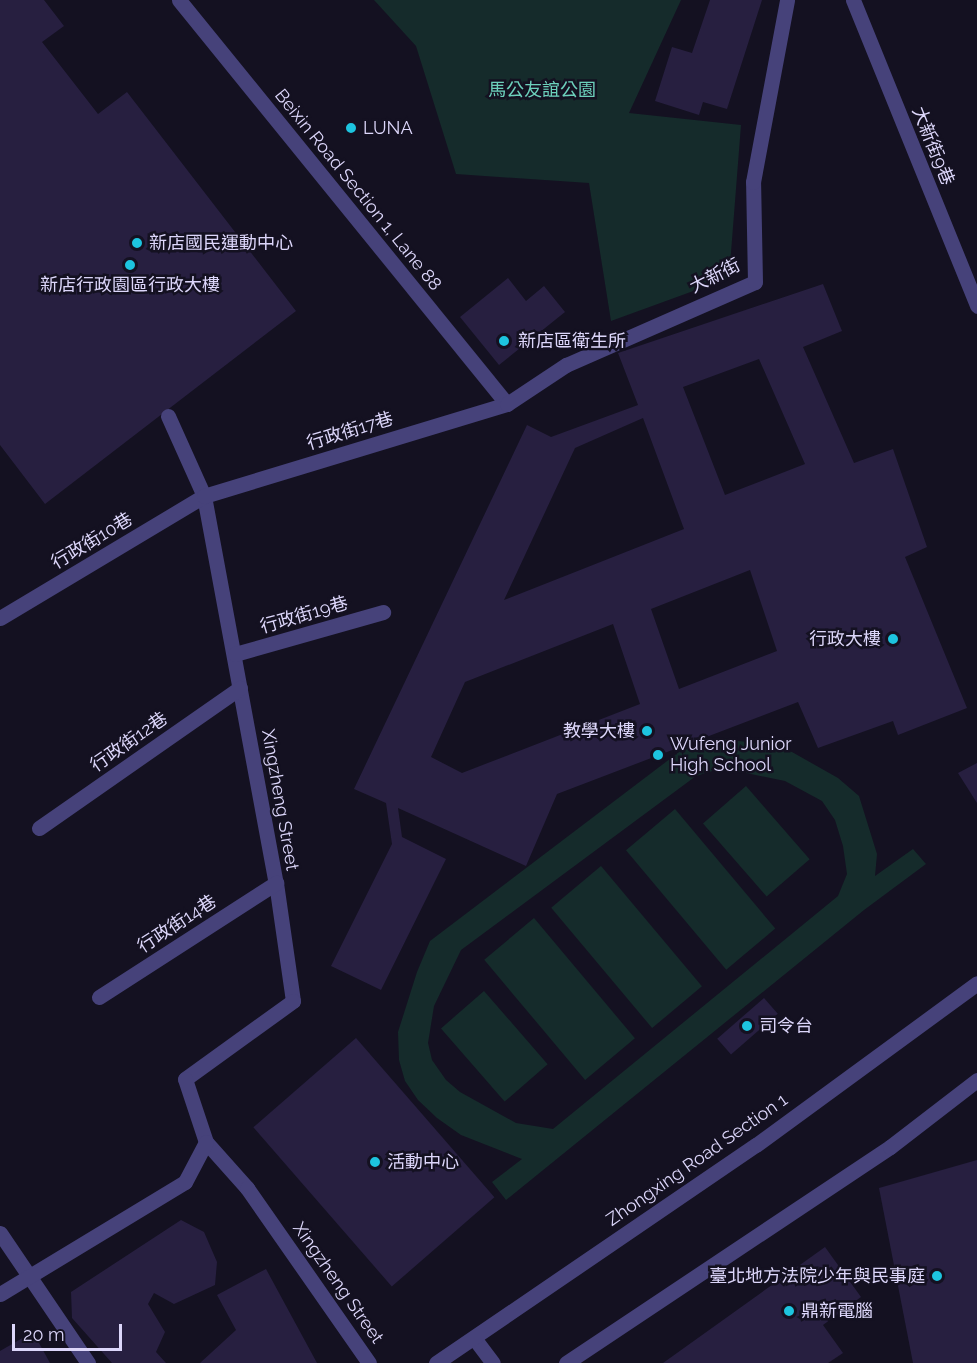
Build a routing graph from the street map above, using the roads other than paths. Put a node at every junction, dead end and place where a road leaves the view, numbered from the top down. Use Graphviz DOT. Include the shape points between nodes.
graph roads {
  1 [pos="179,0"];
  2 [pos="787,0"];
  3 [pos="854,0"];
  4 [pos="977,306"];
  5 [pos="507,404"];
  6 [pos="168,416"];
  7 [pos="204,496"];
  8 [pos="383,612"];
  9 [pos="0,618"];
  10 [pos="235,654"];
  11 [pos="240,688"];
  12 [pos="39,828"];
  13 [pos="276,883"];
  14 [pos="977,982"];
  15 [pos="99,997"];
  16 [pos="977,1080"];
  17 [pos="206,1142"];
  18 [pos="0,1233"];
  19 [pos="31,1276"];
  20 [pos="0,1294"];
  21 [pos="474,1338"];
  22 [pos="88,1363"];
  23 [pos="369,1363"];
  24 [pos="436,1363"];
  25 [pos="493,1363"];
  26 [pos="566,1363"];
  1 -- 5 [label="street, Beixin Road Section 1, Lane 88"];
  2 -- 5 [label="street, 大新街" via="753,182 755,282 566,365"];
  3 -- 4 [label="street, 大新街9巷"];
  5 -- 7 [label="street, 行政街17巷"];
  6 -- 7 [label="street, Xingzheng Street"];
  7 -- 9 [label="street, 行政街10巷"];
  7 -- 10 [label="street, Xingzheng Street"];
  8 -- 10 [label="street, 行政街19巷"];
  10 -- 11 [label="street, Xingzheng Street"];
  11 -- 12 [label="street, 行政街12巷"];
  11 -- 13 [label="street, Xingzheng Street"];
  13 -- 15 [label="street, 行政街14巷"];
  13 -- 17 [label="street, Xingzheng Street" via="293,1001 185,1079"];
  14 -- 21 [label="street, Zhongxing Road Section 1" via="756,1145"];
  16 -- 26 [label="street" via="890,1147"];
  17 -- 19 [label="street" via="185,1182"];
  17 -- 23 [label="street, Xingzheng Street" via="247,1188"];
  18 -- 19 [label="street"];
  19 -- 20 [label="street"];
  19 -- 22 [label="street"];
  21 -- 24 [label="street, Zhongxing Road Section 1"];
  21 -- 25 [label="street"];
}
